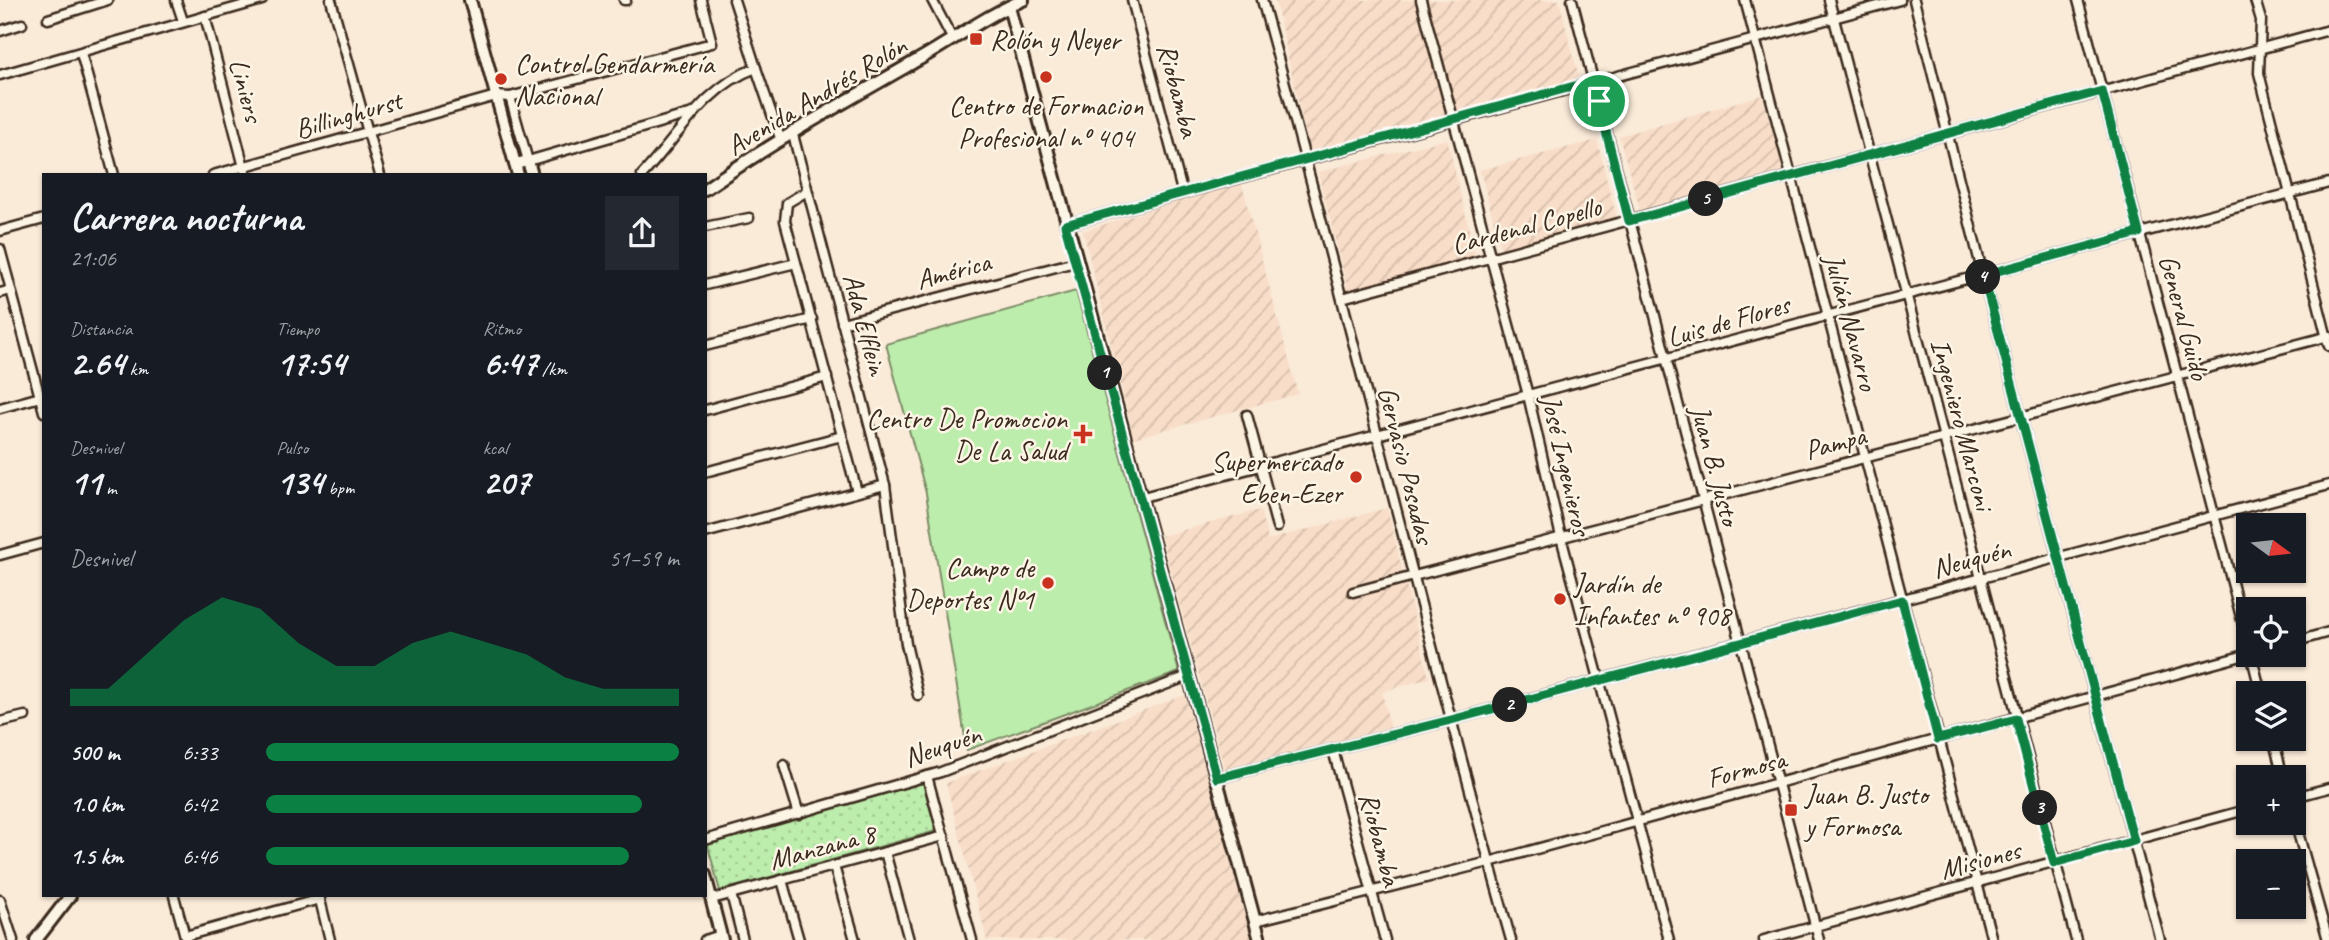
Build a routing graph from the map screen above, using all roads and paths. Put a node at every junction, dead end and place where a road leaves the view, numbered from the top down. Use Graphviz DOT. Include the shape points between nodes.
graph roads {
  1 [pos="108,0"];
  2 [pos="176,0"];
  3 [pos="262,0"];
  4 [pos="331,0"];
  5 [pos="470,0"];
  6 [pos="701,0"];
  7 [pos="734,0"];
  8 [pos="932,0"];
  9 [pos="1023,0"];
  10 [pos="1132,0"];
  11 [pos="1262,0"];
  12 [pos="1421,0"];
  13 [pos="1572,0"];
  14 [pos="1745,0"];
  15 [pos="1829,0"];
  16 [pos="1900,0"];
  17 [pos="1914,0"];
  18 [pos="2078,0"];
  19 [pos="2255,0"];
  20 [pos="1008,3"];
  21 [pos="205,16"];
  22 [pos="1834,18"];
  23 [pos="48,19"];
  24 [pos="183,22"];
  25 [pos="22,24"];
  26 [pos="2329,30"];
  27 [pos="0,31"];
  28 [pos="1755,38"];
  29 [pos="953,40"];
  30 [pos="2259,48"];
  31 [pos="81,53"];
  32 [pos="756,68"];
  33 [pos="0,75"];
  34 [pos="1593,81"];
  35 [pos="2102,91"];
  36 [pos="496,96"];
  37 [pos="510,97"];
  38 [pos="693,113"];
  39 [pos="1453,120"];
  40 [pos="368,131"];
  41 [pos="792,131"];
  42 [pos="1947,133"];
  43 [pos="779,138"];
  44 [pos="1870,154"];
  45 [pos="1306,159"];
  46 [pos="528,161"];
  47 [pos="517,169"];
  48 [pos="245,171"];
  49 [pos="113,173"];
  50 [pos="379,173"];
  51 [pos="531,173"];
  52 [pos="644,173"];
  53 [pos="1790,176"];
  54 [pos="2329,183"];
  55 [pos="707,188"];
  56 [pos="807,191"];
  57 [pos="1182,191"];
  58 [pos="2289,194"];
  59 [pos="749,218"];
  60 [pos="42,220"];
  61 [pos="1629,221"];
  62 [pos="1065,225"];
  63 [pos="707,227"];
  64 [pos="0,231"];
  65 [pos="2139,233"];
  66 [pos="0,249"];
  67 [pos="1491,258"];
  68 [pos="1075,262"];
  69 [pos="796,263"];
  70 [pos="1983,275"];
  71 [pos="707,285"];
  72 [pos="11,290"];
  73 [pos="0,293"];
  74 [pos="1906,295"];
  75 [pos="1342,299"];
  76 [pos="1827,316"];
  77 [pos="812,319"];
  78 [pos="842,323"];
  79 [pos="2328,340"];
  80 [pos="707,345"];
  81 [pos="1666,361"];
  82 [pos="2177,376"];
  83 [pos="827,377"];
  84 [pos="1528,395"];
  85 [pos="42,397"];
  86 [pos="0,408"];
  87 [pos="707,409"];
  88 [pos="1247,415"];
  89 [pos="2021,417"];
  90 [pos="1377,435"];
  91 [pos="842,436"];
  92 [pos="1943,437"];
  93 [pos="1864,458"];
  94 [pos="1261,466"];
  95 [pos="707,470"];
  96 [pos="885,485"];
  97 [pos="2329,485"];
  98 [pos="857,492"];
  99 [pos="1139,498"];
  100 [pos="1702,500"];
  101 [pos="2214,516"];
  102 [pos="1277,527"];
  103 [pos="707,532"];
  104 [pos="1561,537"];
  105 [pos="42,543"];
  106 [pos="0,555"];
  107 [pos="2058,558"];
  108 [pos="1412,577"];
  109 [pos="1980,579"];
  110 [pos="1353,592"];
  111 [pos="2236,598"];
  112 [pos="1902,600"];
  113 [pos="2329,632"];
  114 [pos="2306,639"];
  115 [pos="1740,643"];
  116 [pos="2236,658"];
  117 [pos="1188,676"];
  118 [pos="1599,681"];
  119 [pos="918,695"];
  120 [pos="2095,696"];
  121 [pos="25,716"];
  122 [pos="2016,719"];
  123 [pos="1451,720"];
  124 [pos="0,722"];
  125 [pos="1938,739"];
  126 [pos="1334,750"];
  127 [pos="784,765"];
  128 [pos="927,776"];
  129 [pos="1217,778"];
  130 [pos="1777,783"];
  131 [pos="2329,788"];
  132 [pos="2306,794"];
  133 [pos="2236,813"];
  134 [pos="799,814"];
  135 [pos="1637,821"];
  136 [pos="2299,835"];
  137 [pos="944,836"];
  138 [pos="707,839"];
  139 [pos="2134,841"];
  140 [pos="885,852"];
  141 [pos="1489,862"];
  142 [pos="2054,863"];
  143 [pos="834,866"];
  144 [pos="782,880"];
  145 [pos="707,882"];
  146 [pos="1977,884"];
  147 [pos="1371,891"];
  148 [pos="731,894"];
  149 [pos="69,897"];
  150 [pos="173,897"];
  151 [pos="319,897"];
  152 [pos="0,900"];
  153 [pos="712,900"];
  154 [pos="1255,921"];
  155 [pos="1816,928"];
  156 [pos="185,938"];
  157 [pos="722,938"];
  158 [pos="13,940"];
  159 [pos="36,940"];
  160 [pos="330,940"];
  161 [pos="705,940"];
  162 [pos="743,940"];
  163 [pos="799,940"];
  164 [pos="855,940"];
  165 [pos="909,940"];
  166 [pos="972,940"];
  167 [pos="1259,940"];
  168 [pos="1384,940"];
  169 [pos="1511,940"];
  170 [pos="1669,940"];
  171 [pos="1764,940"];
  172 [pos="1819,940"];
  173 [pos="1992,940"];
  174 [pos="2076,940"];
  175 [pos="2160,940"];
  176 [pos="2328,940"];
  1 -- 23 [label="street"];
  2 -- 24 [label="street"];
  3 -- 21 [label="street"];
  4 -- 40 [label="street"];
  5 -- 36 [label="street"];
  6 -- 37 [label="street, Billinghurst" via="712,43"];
  7 -- 32 [label="street"];
  8 -- 29 [label="street"];
  9 -- 20 [label="street, Avenida Andrés Rolón"];
  10 -- 57 [label="street, Riobamba"];
  11 -- 45 [label="street, Gervasio Posadas"];
  12 -- 39 [label="street, José Ingenieros"];
  13 -- 34 [label="street, Juan B. Justo"];
  14 -- 28 [label="street, Julián Navarro"];
  15 -- 22 [label="street, Ingeniero Marconi"];
  16 -- 22 [label="street"];
  17 -- 42 [label="street"];
  18 -- 35 [label="street, General Guido"];
  19 -- 30 [label="street" via="2261,20"];
  20 -- 29 [label="street, Avenida Andrés Rolón"];
  20 -- 62 [label="street"];
  21 -- 24 [label="street"];
  21 -- 48 [label="street, Liniers"];
  22 -- 28 [label="street"];
  22 -- 44 [label="street, Ingeniero Marconi"];
  24 -- 31 [label="street"];
  25 -- 27 [label="street"];
  26 -- 30 [label="street, Cardenal Copello"];
  28 -- 34 [label="street"];
  28 -- 53 [label="street, Julián Navarro"];
  29 -- 41 [label="street, Avenida Andrés Rolón"];
  30 -- 35 [label="street, Cardenal Copello"];
  30 -- 58 [label="street" via="2259,73"];
  31 -- 33 [label="street"];
  31 -- 49 [label="street"];
  32 -- 38 [label="street" via="728,79"];
  32 -- 43 [label="street"];
  34 -- 39 [label="street"];
  34 -- 61 [label="street, Juan B. Justo"];
  35 -- 42 [label="street, Cardenal Copello"];
  35 -- 65 [label="street, General Guido"];
  36 -- 37 [label="street, Billinghurst"];
  36 -- 40 [label="street, Billinghurst"];
  36 -- 47 [label="street"];
  37 -- 46 [label="street"];
  38 -- 46 [label="street"];
  38 -- 52 [label="street"];
  39 -- 45 [label="street"];
  39 -- 67 [label="street, José Ingenieros"];
  40 -- 48 [label="street, Billinghurst"];
  40 -- 50 [label="street"];
  41 -- 43 [label="street, Avenida Andrés Rolón"];
  41 -- 56 [label="street, Ada Elflein"];
  42 -- 44 [label="street, Cardenal Copello"];
  42 -- 70 [label="street"];
  43 -- 55 [label="street, Avenida Andrés Rolón"];
  44 -- 53 [label="street, Cardenal Copello"];
  44 -- 74 [label="street, Ingeniero Marconi"];
  45 -- 57 [label="street"];
  45 -- 75 [label="street, Gervasio Posadas"];
  46 -- 47 [label="street"];
  46 -- 51 [label="street"];
  53 -- 61 [label="street, Cardenal Copello"];
  53 -- 76 [label="street, Julián Navarro"];
  54 -- 58 [label="street, Luis de Flores"];
  56 -- 69 [label="street" via="785,208"];
  56 -- 78 [label="street, Ada Elflein"];
  57 -- 62 [label="street"];
  58 -- 65 [label="street, Luis de Flores"];
  58 -- 79 [label="street"];
  59 -- 63 [label="street"];
  60 -- 64 [label="street"];
  61 -- 67 [label="street, Cardenal Copello"];
  61 -- 81 [label="street, Juan B. Justo"];
  62 -- 68 [label="street"];
  65 -- 70 [label="street, Luis de Flores"];
  65 -- 82 [label="street, General Guido"];
  66 -- 72 [label="street"];
  67 -- 75 [label="street, Cardenal Copello"];
  67 -- 84 [label="street, José Ingenieros"];
  68 -- 78 [label="street, América"];
  68 -- 99 [label="street"];
  69 -- 71 [label="street"];
  69 -- 77 [label="street"];
  70 -- 74 [label="street, Luis de Flores"];
  70 -- 89 [label="street"];
  72 -- 73 [label="street"];
  72 -- 85 [label="street"];
  74 -- 76 [label="street, Luis de Flores"];
  74 -- 92 [label="street, Ingeniero Marconi"];
  75 -- 90 [label="street, Gervasio Posadas"];
  76 -- 81 [label="street, Luis de Flores"];
  76 -- 93 [label="street, Julián Navarro"];
  77 -- 80 [label="street"];
  77 -- 83 [label="street"];
  78 -- 96 [label="street, Ada Elflein"];
  79 -- 82 [label="street, Pampa"];
  81 -- 84 [label="street, Luis de Flores"];
  81 -- 100 [label="street, Juan B. Justo"];
  82 -- 89 [label="street, Pampa"];
  82 -- 101 [label="street, General Guido"];
  83 -- 87 [label="street"];
  83 -- 91 [label="street"];
  84 -- 90 [label="street, Luis de Flores"];
  84 -- 104 [label="street, José Ingenieros"];
  85 -- 86 [label="street"];
  88 -- 94 [label="street"];
  89 -- 92 [label="street, Pampa"];
  89 -- 107 [label="street"];
  90 -- 94 [label="street, Luis de Flores"];
  90 -- 108 [label="street, Gervasio Posadas"];
  91 -- 95 [label="street"];
  91 -- 98 [label="street"];
  92 -- 93 [label="street, Pampa"];
  92 -- 109 [label="street, Ingeniero Marconi"];
  93 -- 100 [label="street, Pampa"];
  93 -- 112 [label="street, Julián Navarro"];
  94 -- 99 [label="street, Luis de Flores"];
  94 -- 102 [label="street"];
  96 -- 98 [label="street"];
  96 -- 119 [label="street, Ada Elflein" via="906,643"];
  97 -- 101 [label="street, Neuquén"];
  98 -- 103 [label="street"];
  99 -- 117 [label="street"];
  100 -- 104 [label="street, Pampa"];
  100 -- 115 [label="street, Juan B. Justo"];
  101 -- 107 [label="street, Neuquén"];
  101 -- 111 [label="street, General Guido"];
  104 -- 108 [label="street, Pampa"];
  104 -- 118 [label="street, José Ingenieros"];
  105 -- 106 [label="street"];
  107 -- 109 [label="street, Neuquén"];
  107 -- 120 [label="street"];
  108 -- 110 [label="street, Pampa"];
  108 -- 123 [label="street, Gervasio Posadas"];
  109 -- 112 [label="street, Neuquén"];
  109 -- 122 [label="street, Ingeniero Marconi"];
  112 -- 115 [label="street, Neuquén"];
  112 -- 125 [label="street, Julián Navarro"];
  113 -- 114 [label="street"];
  115 -- 118 [label="street, Neuquén"];
  115 -- 130 [label="street, Juan B. Justo"];
  116 -- 120 [label="street, Formosa"];
  117 -- 128 [label="street, Neuquén"];
  117 -- 129 [label="street"];
  118 -- 123 [label="street, Neuquén"];
  118 -- 135 [label="street, José Ingenieros"];
  120 -- 122 [label="street, Formosa"];
  120 -- 139 [label="street"];
  121 -- 124 [label="street"];
  122 -- 125 [label="street, Formosa"];
  122 -- 142 [label="street, Ingeniero Marconi"];
  123 -- 126 [label="street, Neuquén"];
  123 -- 141 [label="street, Gervasio Posadas"];
  125 -- 130 [label="street, Formosa"];
  125 -- 146 [label="street, Julián Navarro"];
  126 -- 129 [label="street, Neuquén"];
  126 -- 147 [label="street, Riobamba"];
  127 -- 134 [label="street"];
  128 -- 134 [label="street, Neuquén"];
  128 -- 137 [label="street"];
  129 -- 154 [label="street"];
  130 -- 135 [label="street, Formosa"];
  130 -- 155 [label="street, Juan B. Justo"];
  131 -- 132 [label="street"];
  133 -- 139 [label="street, Misiones"];
  134 -- 138 [label="street, Neuquén"];
  135 -- 141 [label="street, Formosa"];
  135 -- 170 [label="street, José Ingenieros"];
  136 -- 176 [label="street"];
  137 -- 140 [label="street, Manzana 8"];
  137 -- 166 [label="street"];
  139 -- 142 [label="street, Misiones"];
  139 -- 175 [label="street"];
  140 -- 143 [label="street, Manzana 8"];
  140 -- 165 [label="street"];
  141 -- 147 [label="street, Formosa"];
  141 -- 169 [label="street, Gervasio Posadas"];
  142 -- 146 [label="street, Misiones"];
  142 -- 174 [label="street, Ingeniero Marconi"];
  143 -- 144 [label="street, Manzana 8"];
  143 -- 164 [label="street"];
  144 -- 148 [label="street, Manzana 8"];
  144 -- 163 [label="street"];
  145 -- 153 [label="street"];
  146 -- 155 [label="street, Misiones"];
  146 -- 173 [label="street, Julián Navarro"];
  147 -- 154 [label="street, Formosa"];
  147 -- 168 [label="street, Riobamba"];
  148 -- 153 [label="street, Manzana 8"];
  148 -- 162 [label="street"];
  149 -- 159 [label="street"];
  150 -- 156 [label="street"];
  151 -- 156 [label="street"];
  151 -- 160 [label="street"];
  152 -- 158 [label="street"];
  153 -- 157 [label="street"];
  154 -- 167 [label="street"];
  155 -- 171 [label="street, Misiones"];
  155 -- 172 [label="street, Juan B. Justo"];
  157 -- 161 [label="street"];
}
